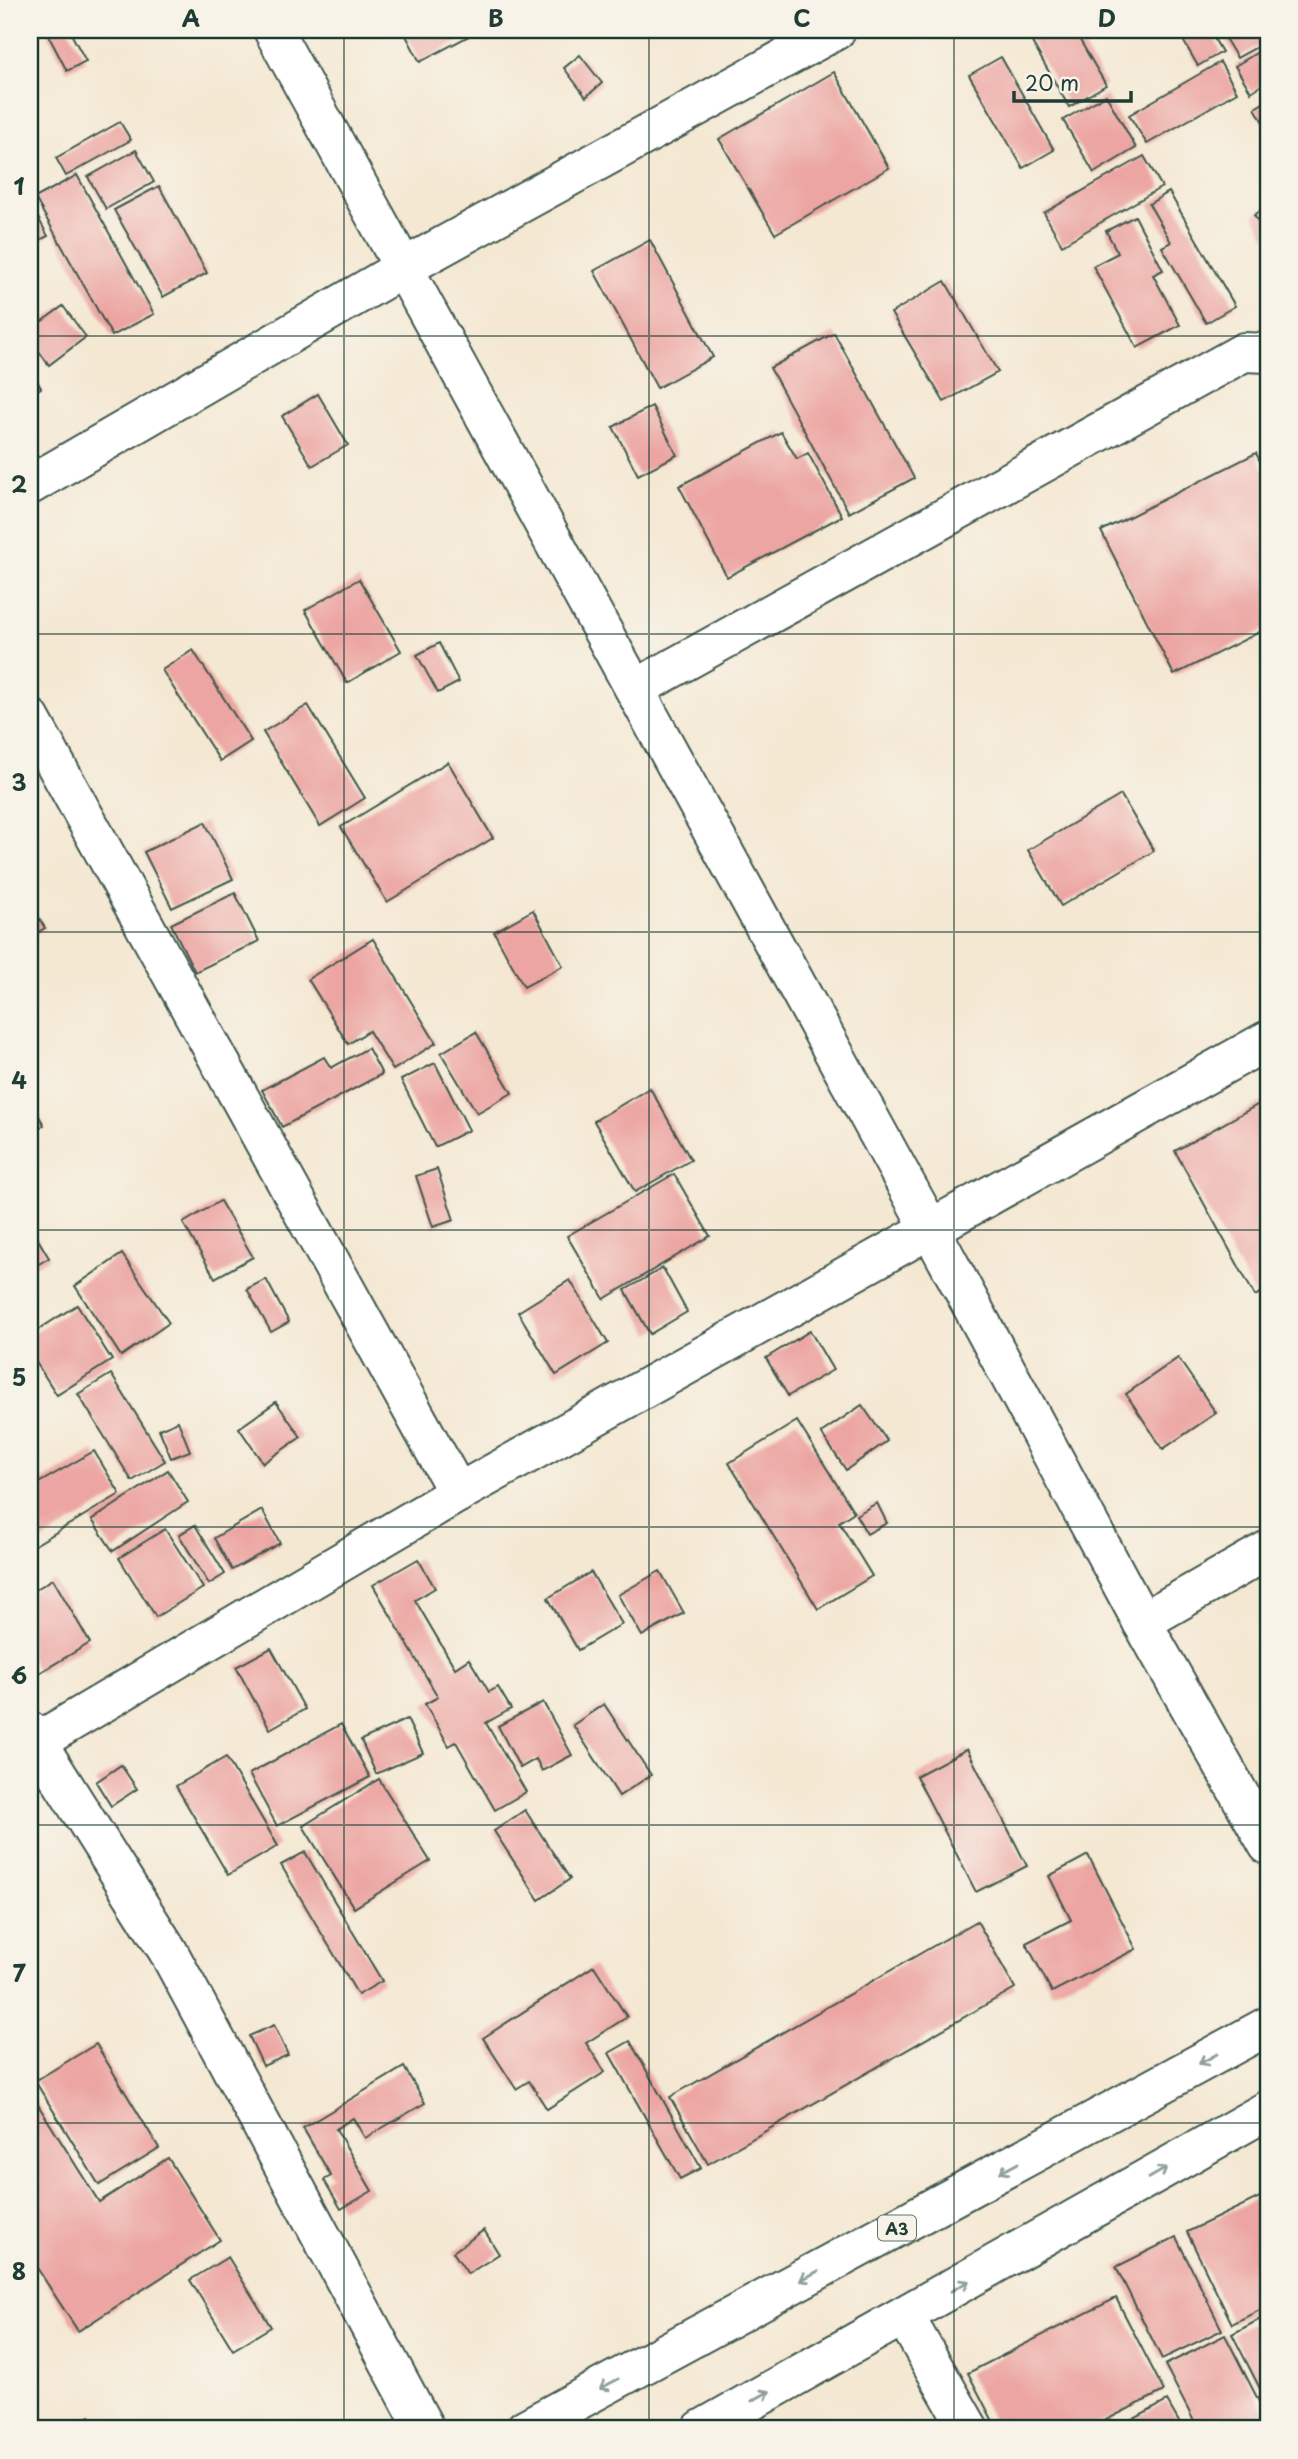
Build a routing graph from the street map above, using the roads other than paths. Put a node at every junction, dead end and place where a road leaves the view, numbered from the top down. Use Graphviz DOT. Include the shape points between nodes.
graph roads {
  1 [pos="273,30"];
  2 [pos="836,30"];
  3 [pos="405,267"];
  4 [pos="1268,353"];
  5 [pos="30,485"];
  6 [pos="635,689"];
  7 [pos="30,718"];
  8 [pos="1268,1040"];
  9 [pos="931,1230"];
  10 [pos="458,1493"];
  11 [pos="1268,1550"];
  12 [pos="1142,1622"];
  13 [pos="32,1740"];
  14 [pos="1268,1845"];
  15 [pos="1268,2026"];
  16 [pos="1268,2110"];
  17 [pos="905,2317"];
  18 [pos="425,2429"];
  19 [pos="525,2429"];
  20 [pos="702,2429"];
  21 [pos="969,2429"];
  1 -- 3 [label="main road"];
  2 -- 3 [label="main road"];
  3 -- 5 [label="main road"];
  3 -- 6 [label="main road"];
  4 -- 6 [label="main road" via="1244,352"];
  6 -- 9 [label="main road"];
  7 -- 10 [label="main road"];
  8 -- 9 [label="main road"];
  9 -- 10 [label="main road"];
  9 -- 12 [label="main road"];
  10 -- 13 [label="main road"];
  11 -- 12 [label="main road"];
  12 -- 14 [label="main road"];
  13 -- 18 [label="main road" via="168,1951"];
  15 -- 19 [label="main road, A3, one-way"];
  17 -- 16 [label="main road, one-way"];
  20 -- 17 [label="main road, one-way"];
  17 -- 21 [label="main road"];
}
